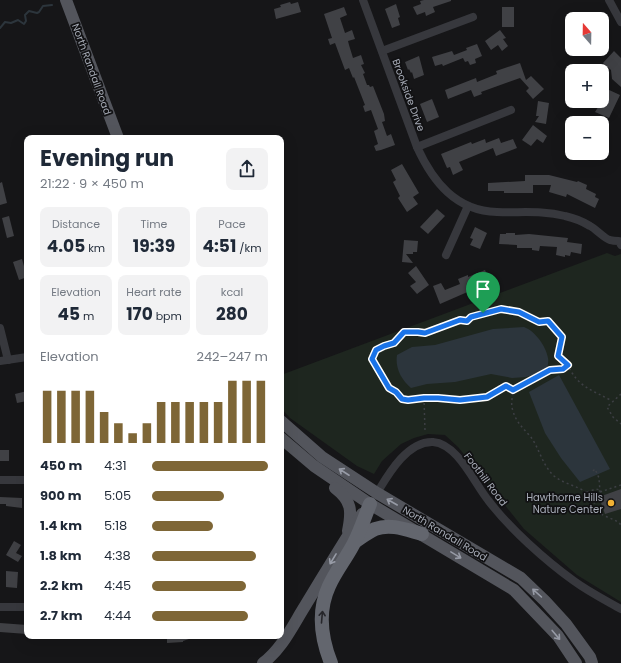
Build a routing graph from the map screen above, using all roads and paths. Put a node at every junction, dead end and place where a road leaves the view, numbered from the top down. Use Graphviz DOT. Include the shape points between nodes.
graph roads {
  1 [pos="66,0"];
  2 [pos="363,0"];
  3 [pos="609,0"];
  4 [pos="473,17"];
  5 [pos="621,22"];
  6 [pos="382,51"];
  7 [pos="511,110"];
  8 [pos="117,135"];
  9 [pos="417,147"];
  10 [pos="468,206"];
  11 [pos="620,241"];
  12 [pos="446,255"];
  13 [pos="0,328"];
  14 [pos="24,358"];
  15 [pos="4,361"];
  16 [pos="568,365"];
  17 [pos="513,390"];
  18 [pos="621,394"];
  19 [pos="424,398"];
  20 [pos="612,402"];
  21 [pos="284,424"];
  22 [pos="621,424"];
  23 [pos="425,432"];
  24 [pos="284,441"];
  25 [pos="294,449"];
  26 [pos="593,471"];
  27 [pos="0,480"];
  28 [pos="24,480"];
  29 [pos="621,485"];
  30 [pos="600,491"];
  31 [pos="587,492"];
  32 [pos="374,498"];
  33 [pos="594,499"];
  34 [pos="620,523"];
  35 [pos="422,534"];
  36 [pos="352,538"];
  37 [pos="0,607"];
  38 [pos="24,607"];
  39 [pos="621,609"];
  40 [pos="263,663"];
  41 [pos="331,663"];
  42 [pos="576,663"];
  43 [pos="592,663"];
  1 -- 8 [label="main road, North Randall Road"];
  2 -- 6 [label="street, Brookside Drive"];
  3 -- 5 [label="street"];
  4 -- 6 [label="street, Brookside Drive"];
  6 -- 9 [label="street, Brookside Drive"];
  7 -- 9 [label="street, Brookside Drive"];
  9 -- 10 [label="street, Brookside Drive" via="437,183 451,196"];
  10 -- 11 [label="street, Brookside Drive" via="496,212 544,212 562,215 589,225 608,240"];
  10 -- 12 [label="street"];
  13 -- 15 [label="street"];
  14 -- 15 [label="street"];
  16 -- 17 [label="path" via="563,369 550,370"];
  16 -- 19 [label="path" via="558,356 562,337 548,321 539,322 519,312 501,309 425,333 404,332 394,343 376,350 372,359 389,388 402,399"];
  16 -- 20 [label="path" via="572,375 581,385"];
  17 -- 19 [label="path" via="506,386 487,397 460,400"];
  17 -- 31 [label="path" via="511,398 515,417 531,437 542,460 555,476"];
  18 -- 20 [label="path"];
  19 -- 23 [label="path"];
  20 -- 22 [label="path" via="608,407 613,417"];
  32 -- 21 [label="main road, North Randall Road, one-way"];
  24 -- 25 [label="main road, North Randall Road"];
  25 -- 32 [label="main road, North Randall Road" via="314,466"];
  25 -- 36 [label="main road" via="305,467 347,499"];
  26 -- 30 [label="path" via="596,470 599,478"];
  27 -- 28 [label="street"];
  29 -- 30 [label="path"];
  30 -- 31 [label="path" via="596,489"];
  30 -- 33 [label="path"];
  31 -- 33 [label="path"];
  32 -- 35 [label="main road, North Randall Road"];
  32 -- 36 [label="highway"];
  32 -- 39 [label="street, Foothill Road" via="399,460 409,451 426,443 434,442 443,446 457,457 488,500 521,536 574,581"];
  43 -- 32 [label="main road, North Randall Road, one-way" via="566,624 521,578"];
  33 -- 34 [label="path" via="597,509 603,515"];
  35 -- 36 [label="highway" via="387,527"];
  35 -- 42 [label="main road, North Randall Road, one-way" via="514,590 558,636"];
  36 -- 40 [label="main road, one-way" via="288,634"];
  41 -- 36 [label="highway, one-way" via="321,629 323,609 329,586"];
  37 -- 38 [label="street"];
}
